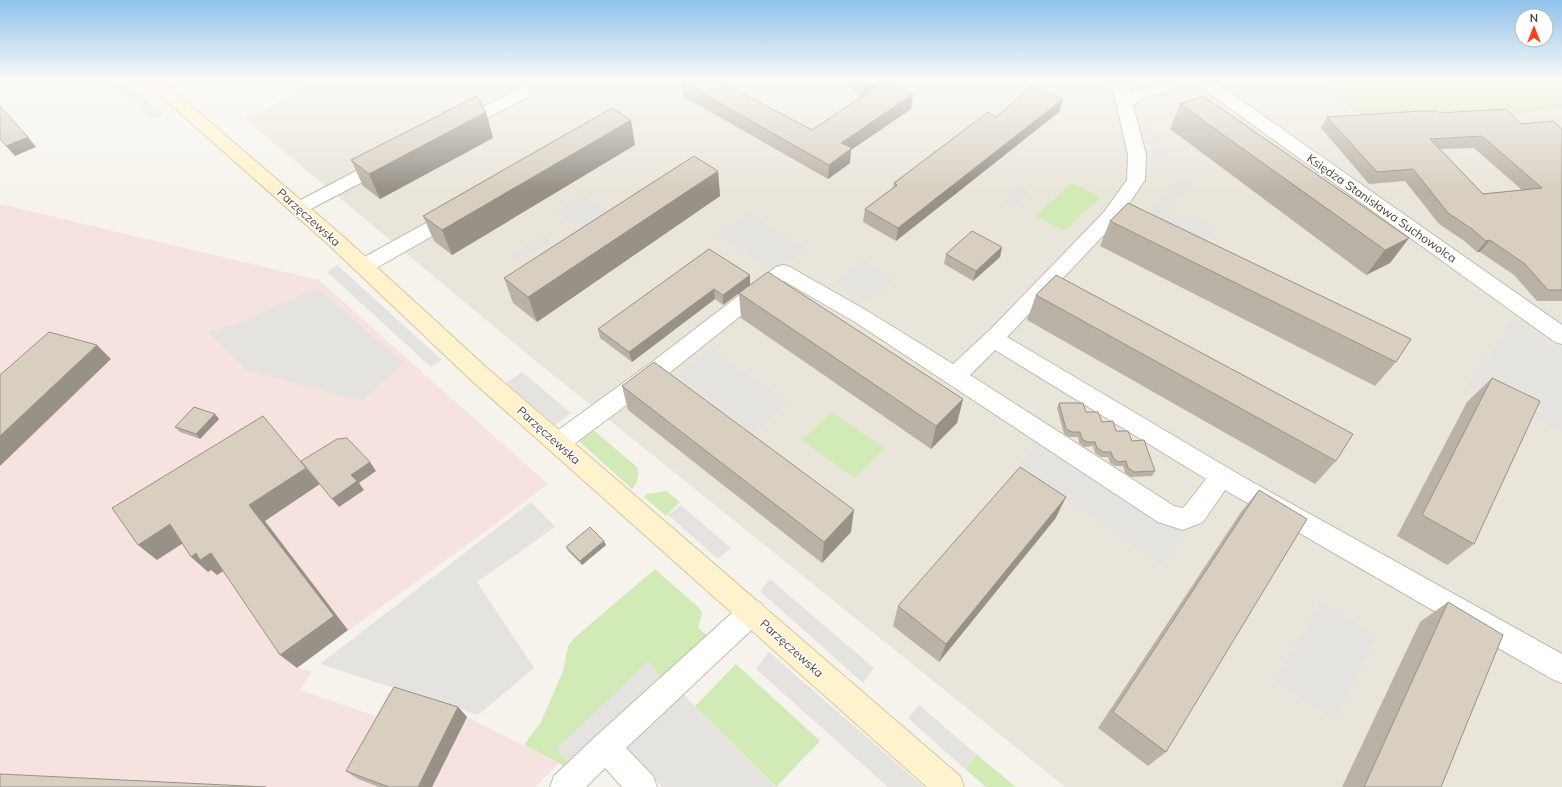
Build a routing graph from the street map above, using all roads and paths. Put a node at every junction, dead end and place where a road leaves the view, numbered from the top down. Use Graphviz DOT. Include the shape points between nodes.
graph roads {
  1 [pos="193,117"];
  2 [pos="476,117"];
  3 [pos="1127,117"];
  4 [pos="1254,117"];
  5 [pos="446,132"];
  6 [pos="397,158"];
  7 [pos="468,207"];
  8 [pos="299,208"];
  9 [pos="364,266"];
  10 [pos="1553,323"];
  11 [pos="1562,336"];
  12 [pos="993,339"];
  13 [pos="955,376"];
  14 [pos="558,443"];
  15 [pos="1222,476"];
  16 [pos="752,612"];
  17 [pos="1562,669"];
  18 [pos="605,747"];
  19 [pos="565,787"];
  20 [pos="642,787"];
  21 [pos="949,787"];
  1 -- 8 [label="street, Parzęczewska"];
  2 -- 5 [label="street"];
  3 -- 12 [label="street" via="1137,155 1136,180 1112,216"];
  4 -- 10 [label="street, Księdza Stanisława Suchowolca"];
  6 -- 8 [label="street"];
  7 -- 9 [label="street"];
  8 -- 9 [label="street, Parzęczewska"];
  9 -- 14 [label="street, Parzęczewska" via="435,334"];
  10 -- 11 [label="street, Księdza Stanisława Suchowolca"];
  12 -- 13 [label="street"];
  12 -- 15 [label="street"];
  13 -- 14 [label="street" via="782,272 660,368"];
  13 -- 15 [label="street" via="1167,514 1183,519 1194,514"];
  14 -- 16 [label="street, Parzęczewska"];
  15 -- 17 [label="street"];
  16 -- 18 [label="street"];
  16 -- 21 [label="street, Parzęczewska"];
  18 -- 19 [label="street"];
  18 -- 20 [label="street"];
}
